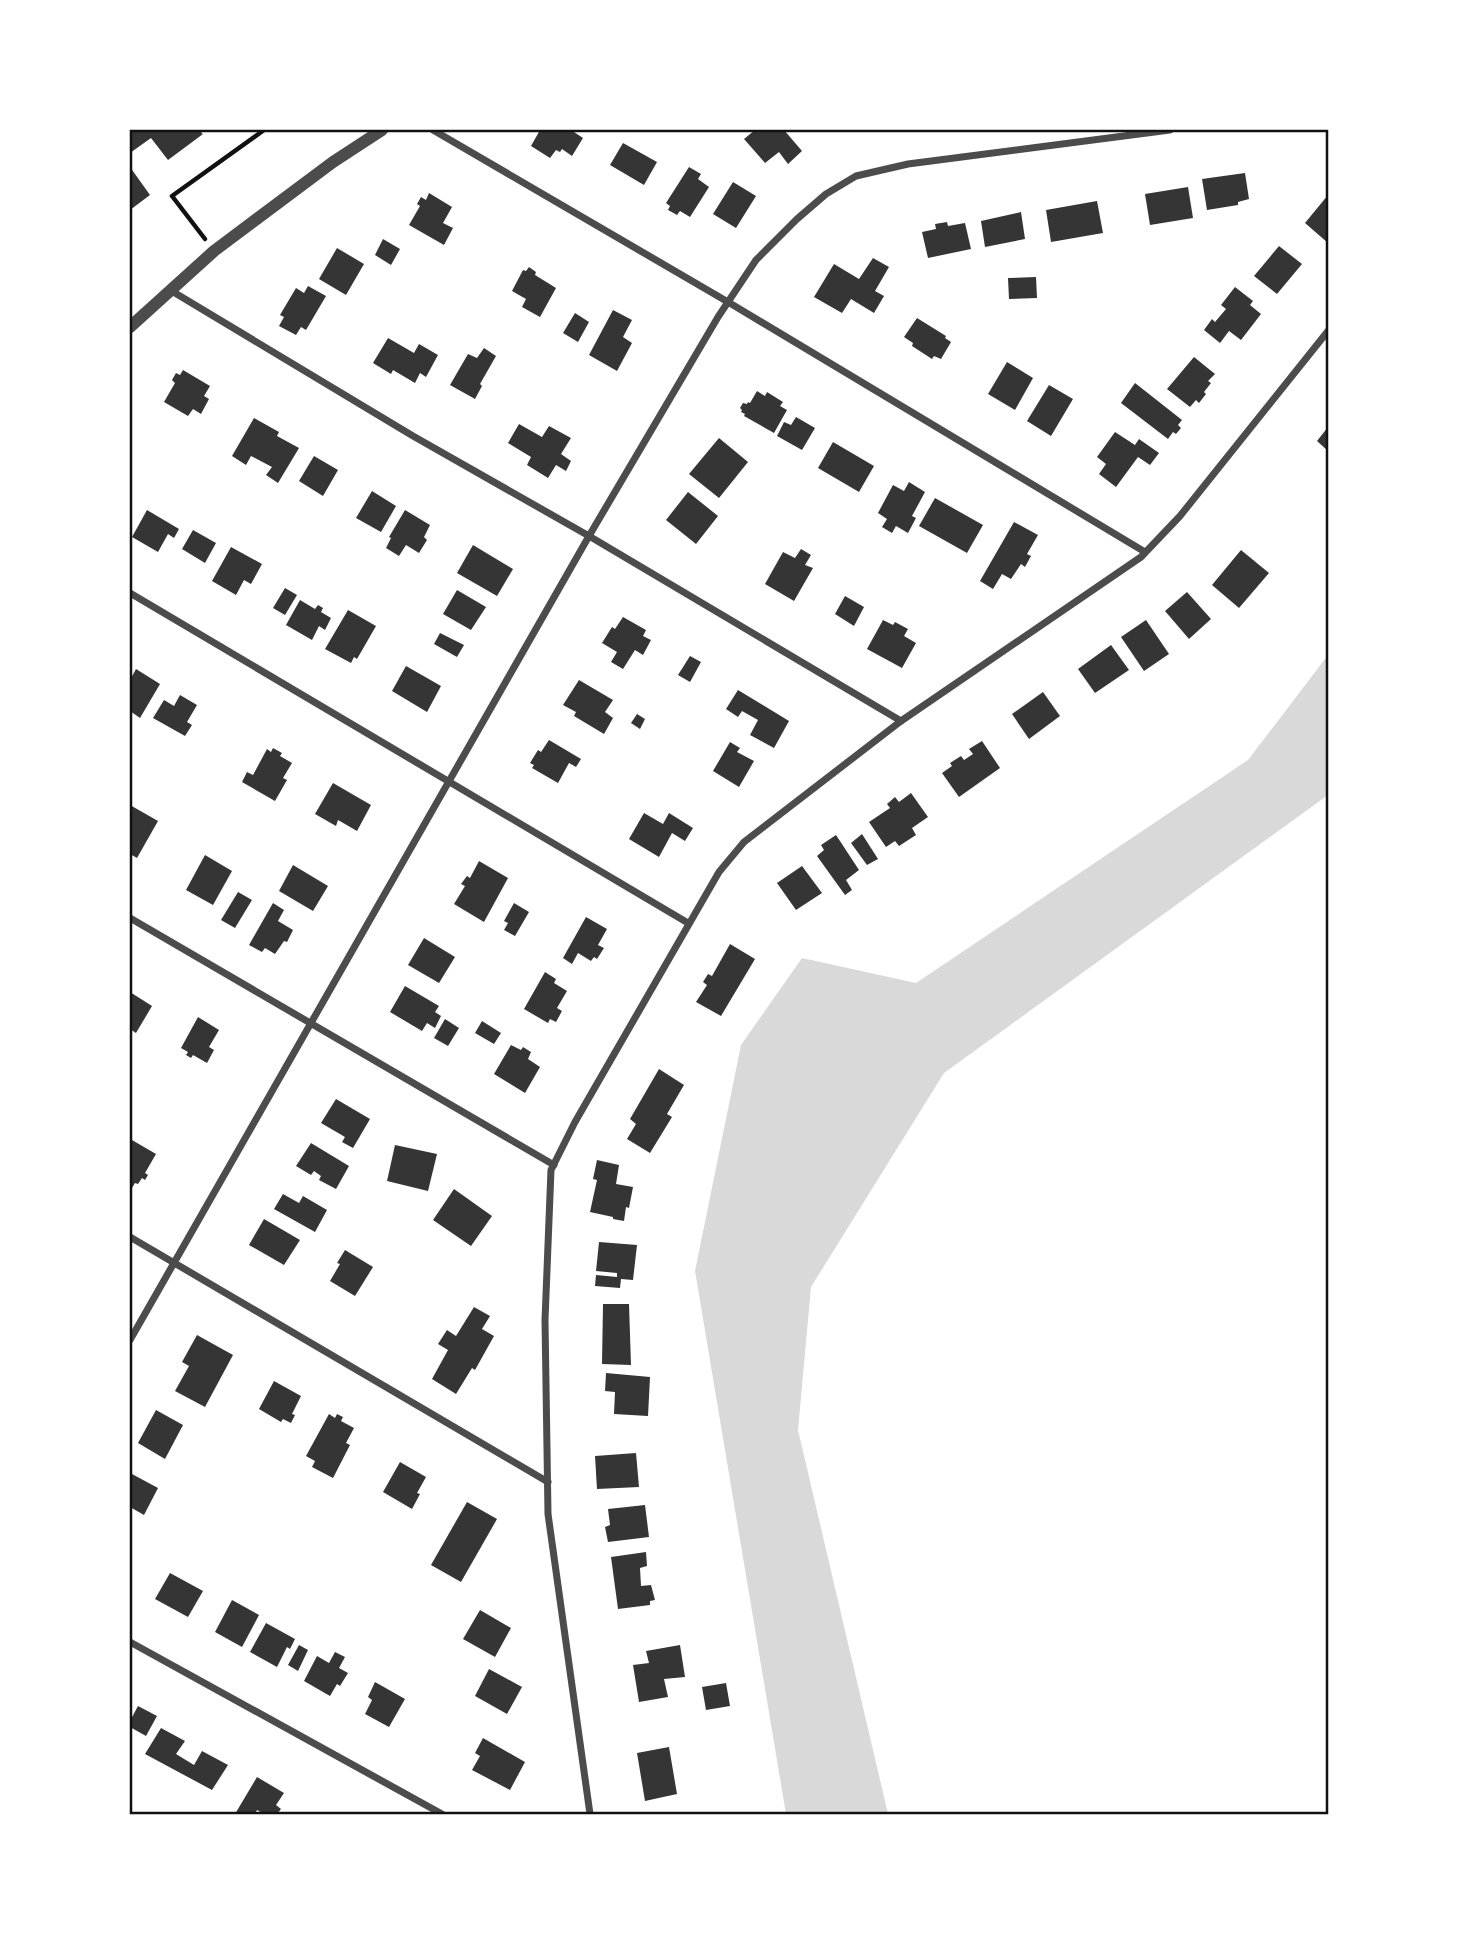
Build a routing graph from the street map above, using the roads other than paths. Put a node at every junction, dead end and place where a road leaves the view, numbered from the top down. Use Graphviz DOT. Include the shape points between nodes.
graph roads {
  1 [pos="382,130"];
  2 [pos="433,130"];
  3 [pos="1170,130"];
  4 [pos="170,290"];
  5 [pos="729,302"];
  6 [pos="130,327"];
  7 [pos="1328,331"];
  8 [pos="589,536"];
  9 [pos="1146,552"];
  10 [pos="130,593"];
  11 [pos="901,721"];
  12 [pos="449,782"];
  13 [pos="130,918"];
  14 [pos="688,923"];
  15 [pos="310,1023"];
  16 [pos="554,1165"];
  17 [pos="130,1237"];
  18 [pos="173,1262"];
  19 [pos="130,1340"];
  20 [pos="548,1482"];
  21 [pos="130,1642"];
  22 [pos="442,1815"];
  23 [pos="590,1815"];
  1 -- 4 [label="street" via="214,251"];
  2 -- 5 [label="street"];
  3 -- 5 [label="street" via="908,164 856,176 797,219 756,260"];
  4 -- 6 [label="street"];
  4 -- 8 [label="street"];
  5 -- 8 [label="street"];
  5 -- 9 [label="street"];
  7 -- 9 [label="street"];
  8 -- 11 [label="street"];
  8 -- 12 [label="street"];
  9 -- 11 [label="street"];
  10 -- 12 [label="street"];
  11 -- 14 [label="street" via="744,842 719,872"];
  12 -- 14 [label="street"];
  12 -- 15 [label="street"];
  13 -- 15 [label="street"];
  14 -- 16 [label="street"];
  15 -- 16 [label="street"];
  15 -- 18 [label="street"];
  16 -- 20 [label="street" via="545,1320"];
  17 -- 18 [label="street"];
  18 -- 19 [label="street"];
  18 -- 20 [label="street"];
  20 -- 23 [label="street" via="548,1514"];
  21 -- 22 [label="street"];
}
